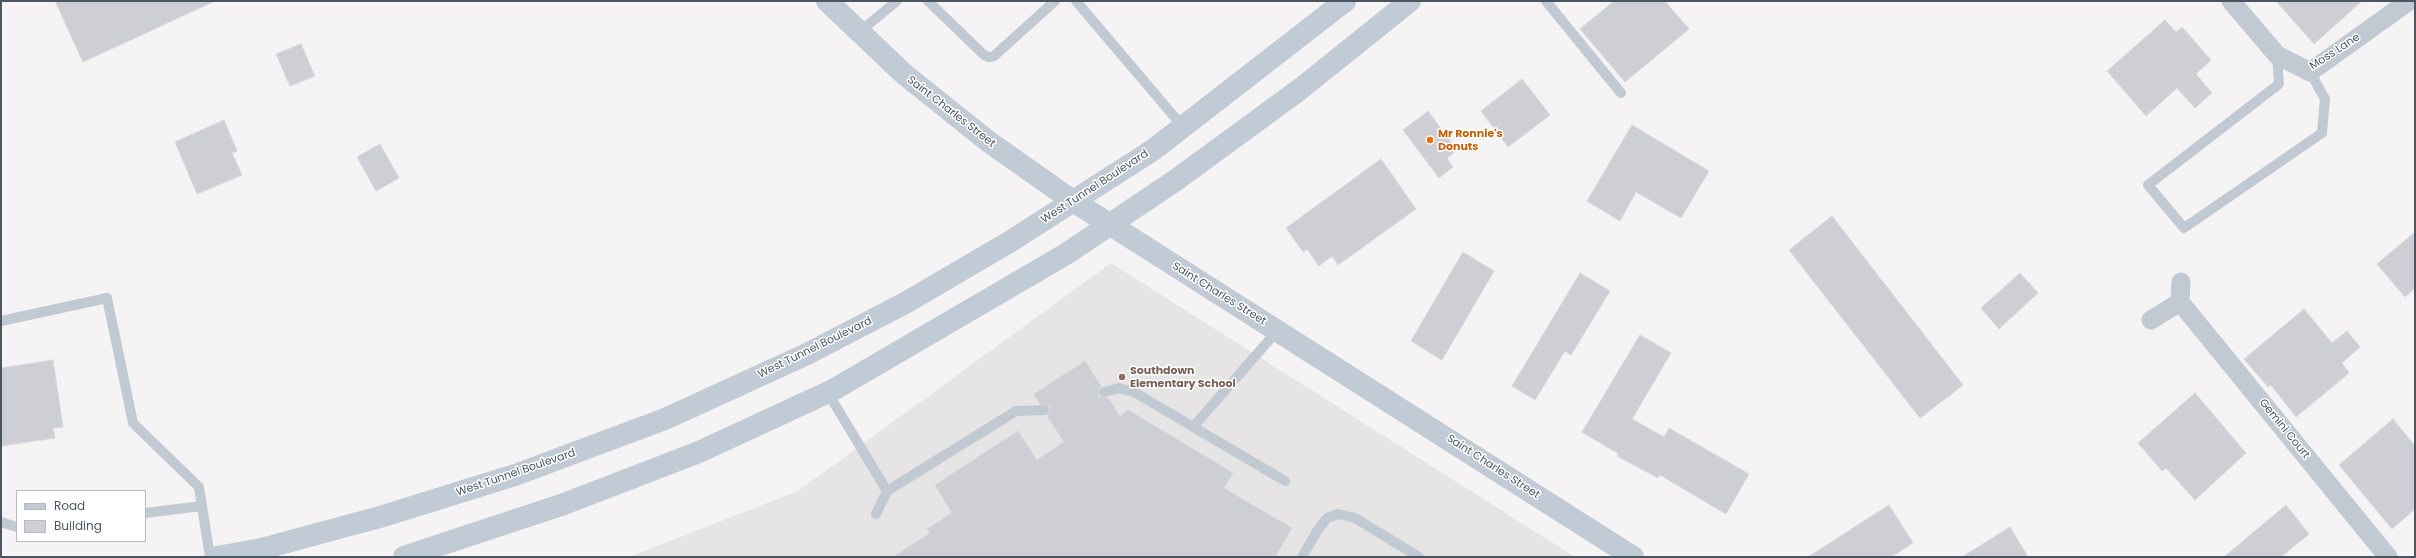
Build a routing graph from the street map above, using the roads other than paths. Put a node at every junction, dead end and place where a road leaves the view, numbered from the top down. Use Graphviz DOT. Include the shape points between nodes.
graph roads {
  1 [pos="827,1"];
  2 [pos="897,1"];
  3 [pos="928,1"];
  4 [pos="1055,1"];
  5 [pos="1076,1"];
  6 [pos="1345,1"];
  7 [pos="1410,1"];
  8 [pos="2231,1"];
  9 [pos="2409,1"];
  10 [pos="1551,3"];
  11 [pos="858,33"];
  12 [pos="2276,55"];
  13 [pos="2310,72"];
  14 [pos="1621,93"];
  15 [pos="1183,127"];
  16 [pos="1073,201"];
  17 [pos="1110,225"];
  18 [pos="2181,282"];
  19 [pos="2180,302"];
  20 [pos="2151,320"];
  21 [pos="1,321"];
  22 [pos="1278,330"];
  23 [pos="828,392"];
  24 [pos="1104,392"];
  25 [pos="1044,410"];
  26 [pos="1193,427"];
  27 [pos="1285,481"];
  28 [pos="887,491"];
  29 [pos="202,506"];
  30 [pos="146,513"];
  31 [pos="876,514"];
  32 [pos="1,522"];
  33 [pos="16,527"];
  34 [pos="1628,556"];
  35 [pos="210,557"];
  36 [pos="216,557"];
  37 [pos="404,557"];
  38 [pos="1302,557"];
  39 [pos="1419,557"];
  40 [pos="2388,557"];
  1 -- 11 [label="main road, Saint Charles Street"];
  2 -- 11 [label="lane"];
  3 -- 4 [label="lane" via="989,57 994,56"];
  5 -- 15 [label="lane"];
  6 -- 15 [label="main road, West Tunnel Boulevard"];
  7 -- 17 [label="main road" via="1299,90"];
  8 -- 12 [label="street, Moss Lane"];
  9 -- 13 [label="street, Moss Lane"];
  10 -- 14 [label="lane"];
  11 -- 16 [label="main road, Saint Charles Street" via="904,74 989,142"];
  12 -- 13 [label="street, Moss Lane"];
  12 -- 13 [label="lane" via="2279,84 2148,185 2184,228 2322,134 2325,99"];
  15 -- 16 [label="main road, West Tunnel Boulevard"];
  16 -- 17 [label="main road, Saint Charles Street"];
  16 -- 36 [label="main road, West Tunnel Boulevard" via="907,302 807,354 665,419 515,475 380,517 261,549"];
  17 -- 22 [label="main road, Saint Charles Street"];
  17 -- 23 [label="main road" via="955,320"];
  18 -- 19 [label="street"];
  19 -- 20 [label="street"];
  19 -- 40 [label="street, Gemini Court"];
  21 -- 29 [label="lane" via="107,298 133,423 199,487"];
  22 -- 26 [label="lane"];
  22 -- 34 [label="main road, Saint Charles Street"];
  23 -- 28 [label="lane"];
  23 -- 37 [label="main road" via="699,452 557,507"];
  24 -- 26 [label="lane" via="1126,389"];
  25 -- 28 [label="lane" via="1016,411"];
  26 -- 27 [label="lane"];
  28 -- 31 [label="lane"];
  29 -- 30 [label="lane"];
  29 -- 35 [label="lane"];
  32 -- 33 [label="lane"];
  38 -- 39 [label="lane" via="1327,518 1338,514 1355,518"];
}
